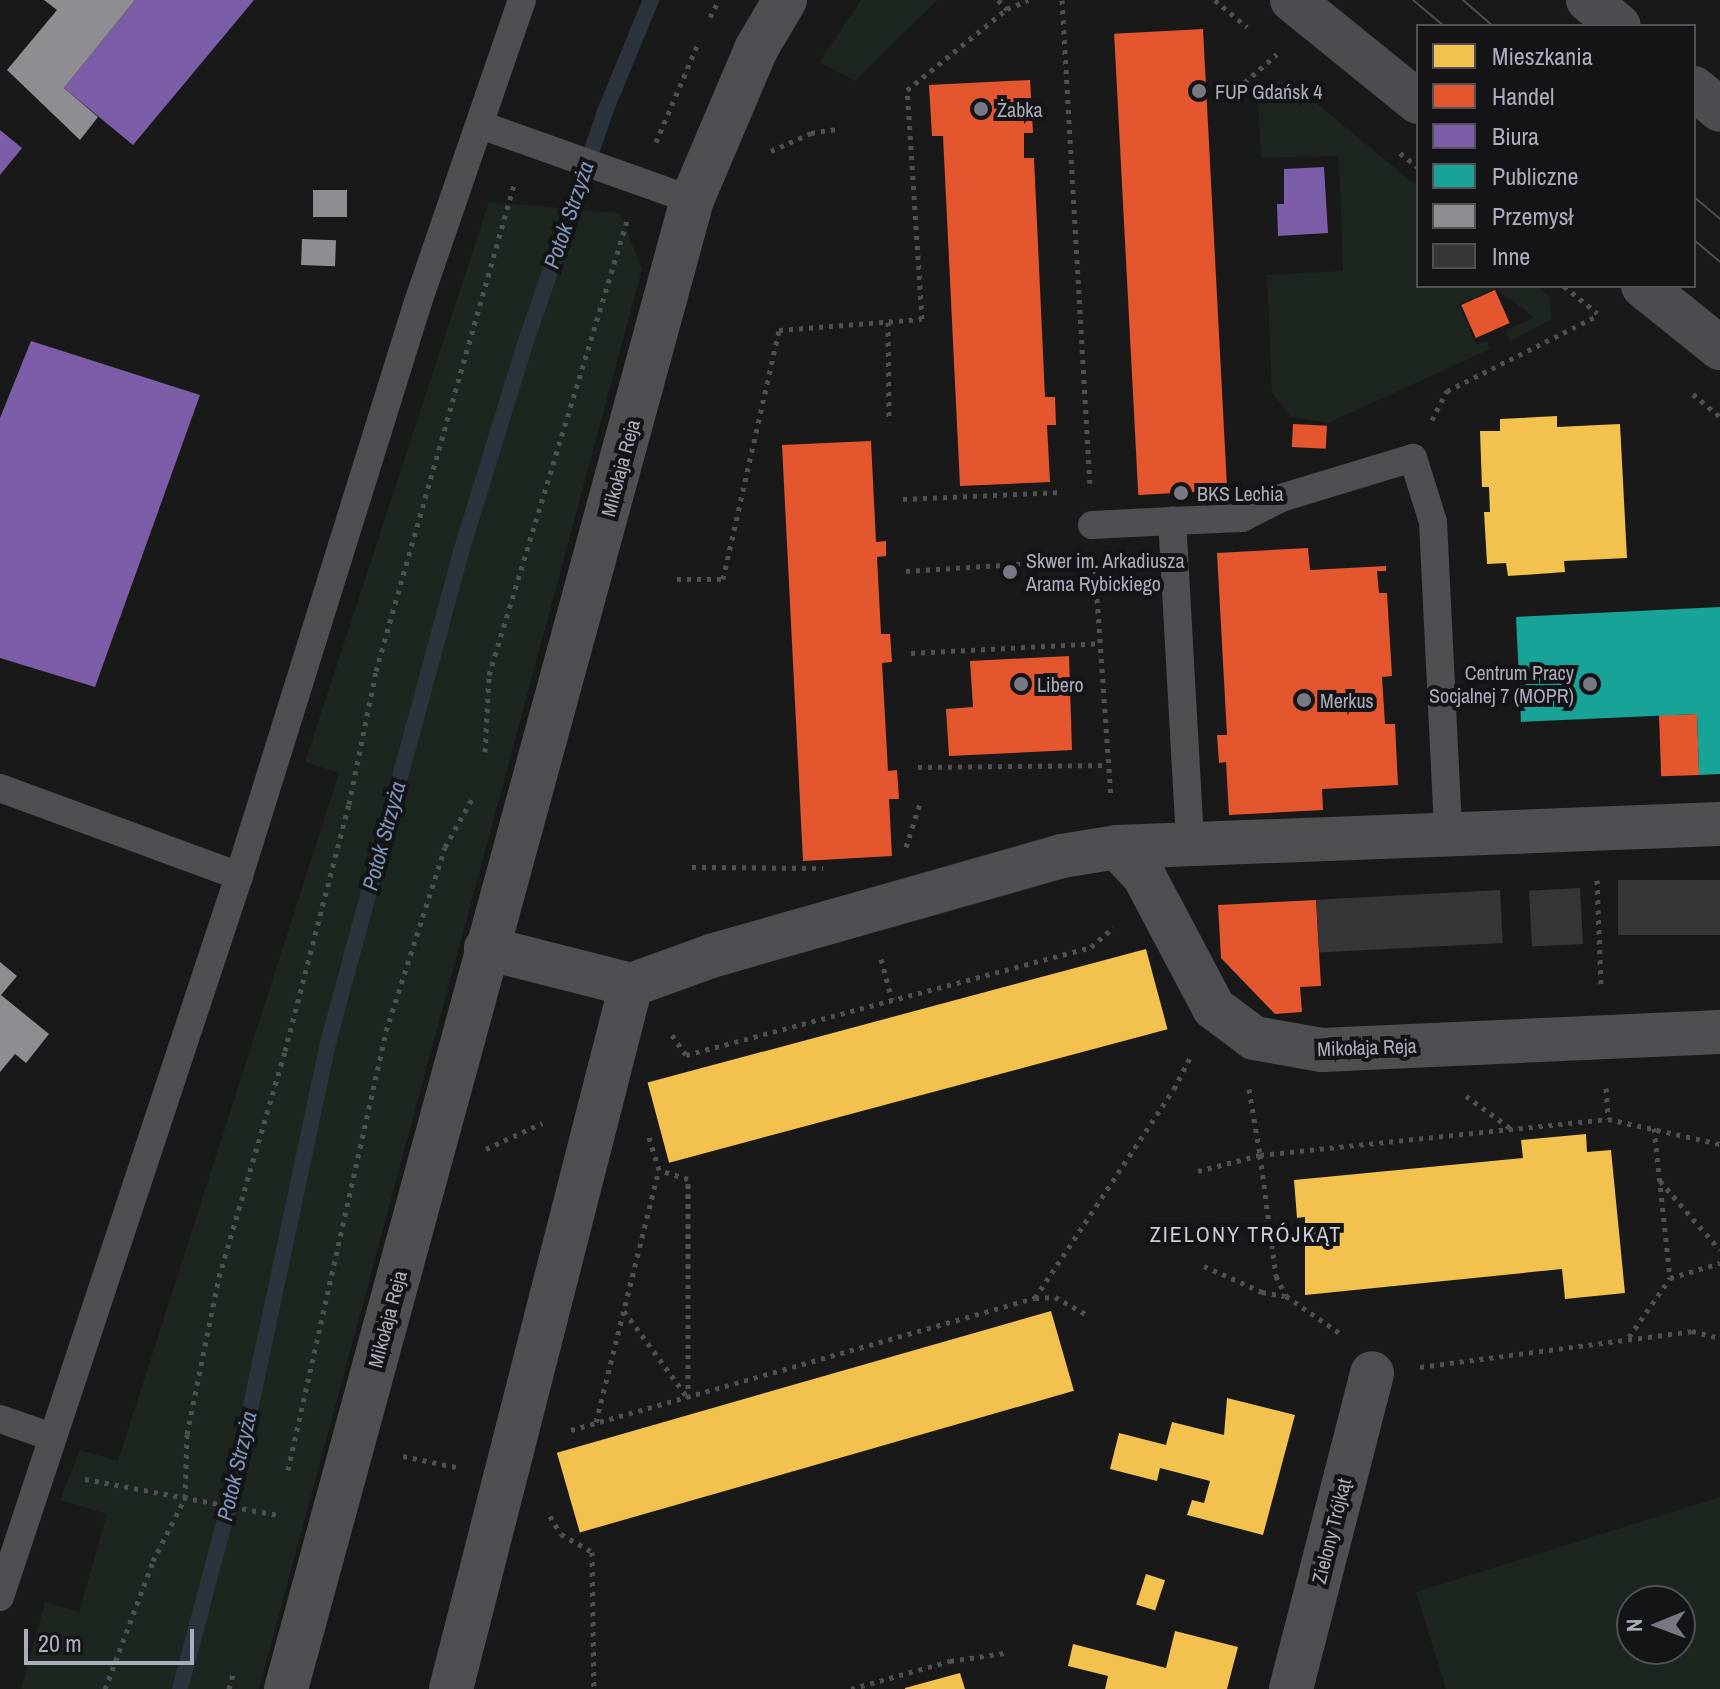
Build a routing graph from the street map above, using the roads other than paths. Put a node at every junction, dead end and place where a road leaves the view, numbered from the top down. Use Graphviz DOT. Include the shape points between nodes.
graph roads {
  1 [pos="522,0"];
  2 [pos="785,0"];
  3 [pos="1292,0"];
  4 [pos="1588,0"];
  5 [pos="1617,24"];
  6 [pos="1696,90"];
  7 [pos="1416,100"];
  8 [pos="1720,110"];
  9 [pos="481,125"];
  10 [pos="692,200"];
  11 [pos="1645,288"];
  12 [pos="1720,348"];
  13 [pos="1172,521"];
  14 [pos="1092,525"];
  15 [pos="0,788"];
  16 [pos="1720,824"];
  17 [pos="1448,834"];
  18 [pos="1190,841"];
  19 [pos="1117,847"];
  20 [pos="239,876"];
  21 [pos="486,948"];
  22 [pos="625,1005"];
  23 [pos="1720,1032"];
  24 [pos="1373,1365"];
  25 [pos="0,1419"];
  26 [pos="52,1437"];
  27 [pos="0,1597"];
  28 [pos="286,1689"];
  29 [pos="451,1689"];
  30 [pos="1291,1689"];
  1 -- 9 [label="lane"];
  2 -- 10 [label="street, Mikołaja Reja" via="756,49"];
  3 -- 7 [label="main road"];
  4 -- 5 [label="main road"];
  6 -- 8 [label="main road"];
  9 -- 10 [label="lane"];
  9 -- 20 [label="lane" via="418,302"];
  10 -- 21 [label="street, Mikołaja Reja"];
  11 -- 12 [label="main road"];
  13 -- 14 [label="lane"];
  13 -- 17 [label="lane" via="1242,518 1281,498 1413,458 1433,522"];
  13 -- 18 [label="lane"];
  15 -- 20 [label="lane"];
  16 -- 17 [label="street"];
  17 -- 18 [label="street"];
  18 -- 19 [label="street"];
  19 -- 22 [label="street" via="1062,856 725,952"];
  19 -- 23 [label="street, Mikołaja Reja" via="1144,876 1214,1008 1254,1038 1322,1050"];
  20 -- 26 [label="lane"];
  21 -- 22 [label="street"];
  21 -- 28 [label="street, Mikołaja Reja"];
  22 -- 29 [label="street"];
  24 -- 30 [label="street, Zielony Trójkąt"];
  25 -- 26 [label="lane"];
  26 -- 27 [label="lane"];
}
